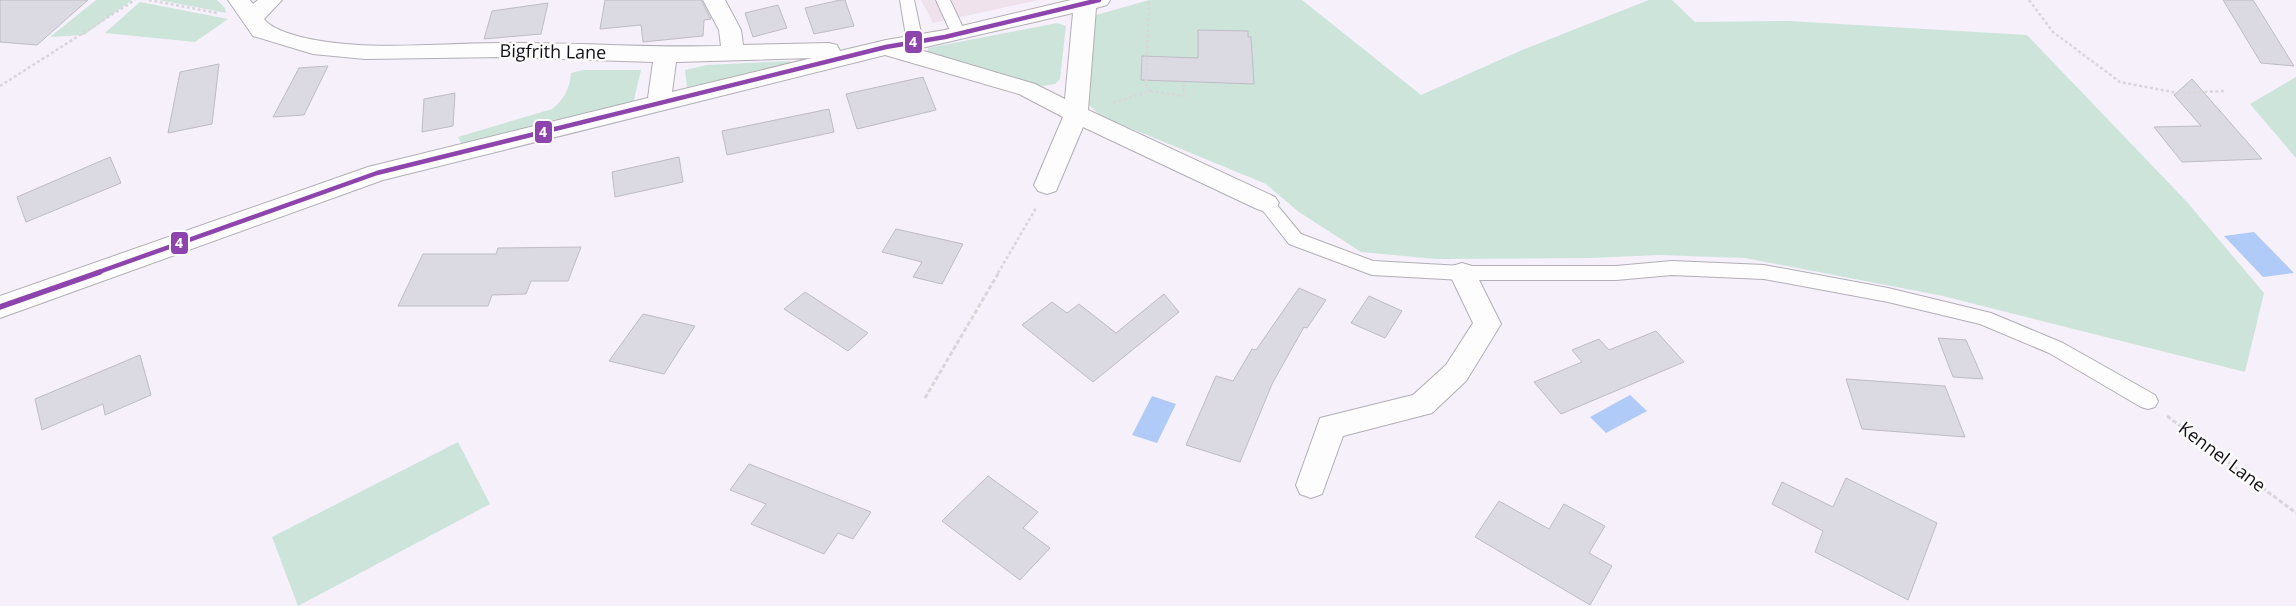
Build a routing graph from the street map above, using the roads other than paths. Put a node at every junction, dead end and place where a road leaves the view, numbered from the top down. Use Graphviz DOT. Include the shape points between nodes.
graph roads {
  1 [pos="271,0"];
  2 [pos="714,0"];
  3 [pos="907,0"];
  4 [pos="943,0"];
  5 [pos="1089,1"];
  6 [pos="245,9"];
  7 [pos="958,34"];
  8 [pos="915,42"];
  9 [pos="886,47"];
  10 [pos="734,53"];
  11 [pos="665,55"];
  12 [pos="659,102"];
  13 [pos="1076,114"];
  14 [pos="1047,185"];
  15 [pos="1266,203"];
  16 [pos="1462,273"];
  17 [pos="0,307"];
  18 [pos="2148,401"];
  19 [pos="1311,485"];
  1 -- 6 [label="street"];
  2 -- 10 [label="street" via="730,30"];
  3 -- 8 [label="lane"];
  4 -- 7 [label="lane"];
  5 -- 7 [label="street"];
  5 -- 13 [label="street"];
  6 -- 11 [label="street, Bigfrith Lane" via="261,30 313,47 365,52 503,50"];
  7 -- 8 [label="street"];
  8 -- 9 [label="street"];
  9 -- 10 [label="street, Bigfrith Lane"];
  9 -- 12 [label="street"];
  9 -- 13 [label="street" via="1027,88"];
  10 -- 11 [label="street, Bigfrith Lane"];
  11 -- 12 [label="street"];
  12 -- 17 [label="street" via="377,173"];
  13 -- 14 [label="street"];
  13 -- 15 [label="street"];
  15 -- 16 [label="lane" via="1295,239 1372,268"];
  16 -- 18 [label="lane" via="1616,273 1672,268 1764,272 1888,295 1984,318 2056,348"];
  16 -- 19 [label="street" via="1487,324 1456,373 1422,405 1331,427"];
}
